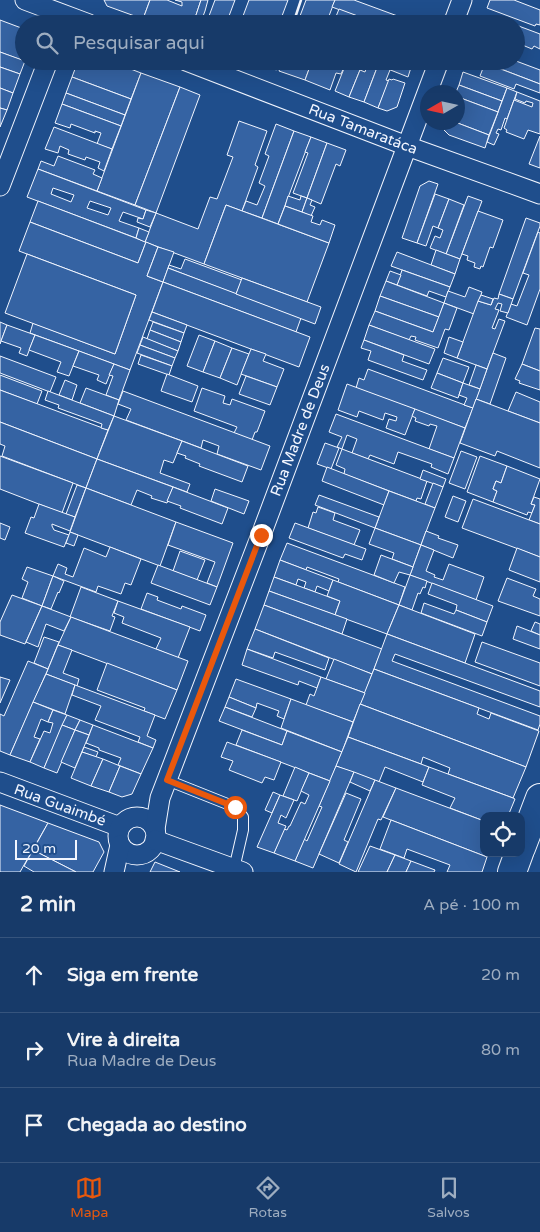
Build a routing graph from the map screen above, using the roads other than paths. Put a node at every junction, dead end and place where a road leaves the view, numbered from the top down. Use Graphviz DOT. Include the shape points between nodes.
graph roads {
  1 [pos="25,0"];
  2 [pos="462,0"];
  3 [pos="66,13"];
  4 [pos="456,15"];
  5 [pos="45,70"];
  6 [pos="209,70"];
  7 [pos="436,70"];
  8 [pos="406,146"];
  9 [pos="0,186"];
  10 [pos="540,194"];
  11 [pos="167,780"];
  12 [pos="0,782"];
  13 [pos="160,798"];
  14 [pos="540,798"];
  15 [pos="155,835"];
  16 [pos="126,836"];
  17 [pos="525,837"];
  18 [pos="518,857"];
  19 [pos="239,871"];
  20 [pos="114,872"];
  21 [pos="120,872"];
  22 [pos="512,872"];
  1 -- 3 [label="street"];
  2 -- 4 [label="street"];
  5 -- 9 [label="street"];
  6 -- 8 [label="street, Rua Tamaratáca"];
  7 -- 8 [label="street, Rua Madre de Deus"];
  8 -- 10 [label="street, Rua Tamaratáca"];
  8 -- 11 [label="street, Rua Madre de Deus"];
  11 -- 13 [label="street, Rua Madre de Deus"];
  11 -- 19 [label="lane" via="235,807 242,817 244,830"];
  12 -- 16 [label="street, Rua Guaimbé"];
  13 -- 15 [label="street, Rua Madre de Deus"];
  13 -- 16 [label="street"];
  14 -- 17 [label="main road"];
  15 -- 16 [label="street" via="153,846 146,853"];
  15 -- 16 [label="street, Rua Guaimbé" via="148,820 137,816"];
  15 -- 19 [label="street"];
  16 -- 20 [label="street"];
  16 -- 21 [label="street" via="126,864"];
  18 -- 22 [label="main road"];
}
